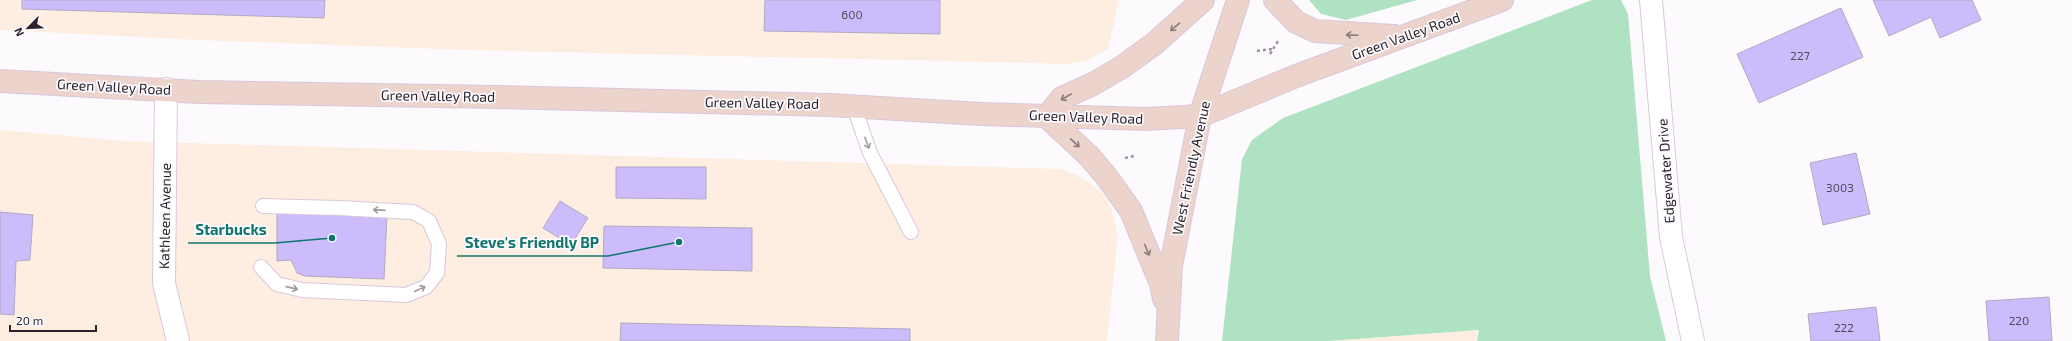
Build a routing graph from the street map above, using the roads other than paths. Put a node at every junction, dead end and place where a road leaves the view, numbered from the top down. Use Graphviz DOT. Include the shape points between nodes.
graph roads {
  1 [pos="1203,0"];
  2 [pos="1238,0"];
  3 [pos="1275,0"];
  4 [pos="1502,0"];
  5 [pos="1651,0"];
  6 [pos="1405,37"];
  7 [pos="0,81"];
  8 [pos="166,89"];
  9 [pos="854,107"];
  10 [pos="1200,116"];
  11 [pos="1047,117"];
  12 [pos="264,206"];
  13 [pos="911,232"];
  14 [pos="261,267"];
  15 [pos="1168,314"];
  16 [pos="178,341"];
  17 [pos="1167,341"];
  18 [pos="1693,341"];
  1 -- 11 [label="main road, one-way" via="1154,44 1122,67 1062,98"];
  2 -- 10 [label="main road, West Friendly Avenue"];
  6 -- 3 [label="main road, one-way" via="1315,31 1296,22"];
  4 -- 6 [label="main road, Green Valley Road"];
  5 -- 18 [label="street, Edgewater Drive" via="1671,238"];
  6 -- 10 [label="main road, Green Valley Road" via="1296,76"];
  7 -- 8 [label="main road, Green Valley Road"];
  8 -- 9 [label="main road, Green Valley Road"];
  8 -- 16 [label="street, Kathleen Avenue" via="164,283"];
  9 -- 11 [label="main road, Green Valley Road"];
  9 -- 13 [label="lane, one-way" via="870,153"];
  10 -- 11 [label="main road, Green Valley Road" via="1146,119"];
  10 -- 15 [label="main road, West Friendly Avenue" via="1170,266"];
  11 -- 15 [label="main road, one-way" via="1089,156 1131,211 1161,284"];
  14 -- 12 [label="lane, one-way" via="277,284 302,290 406,295 426,287 437,273 439,244 429,221 413,212"];
  15 -- 17 [label="main road, West Friendly Avenue"];
}
